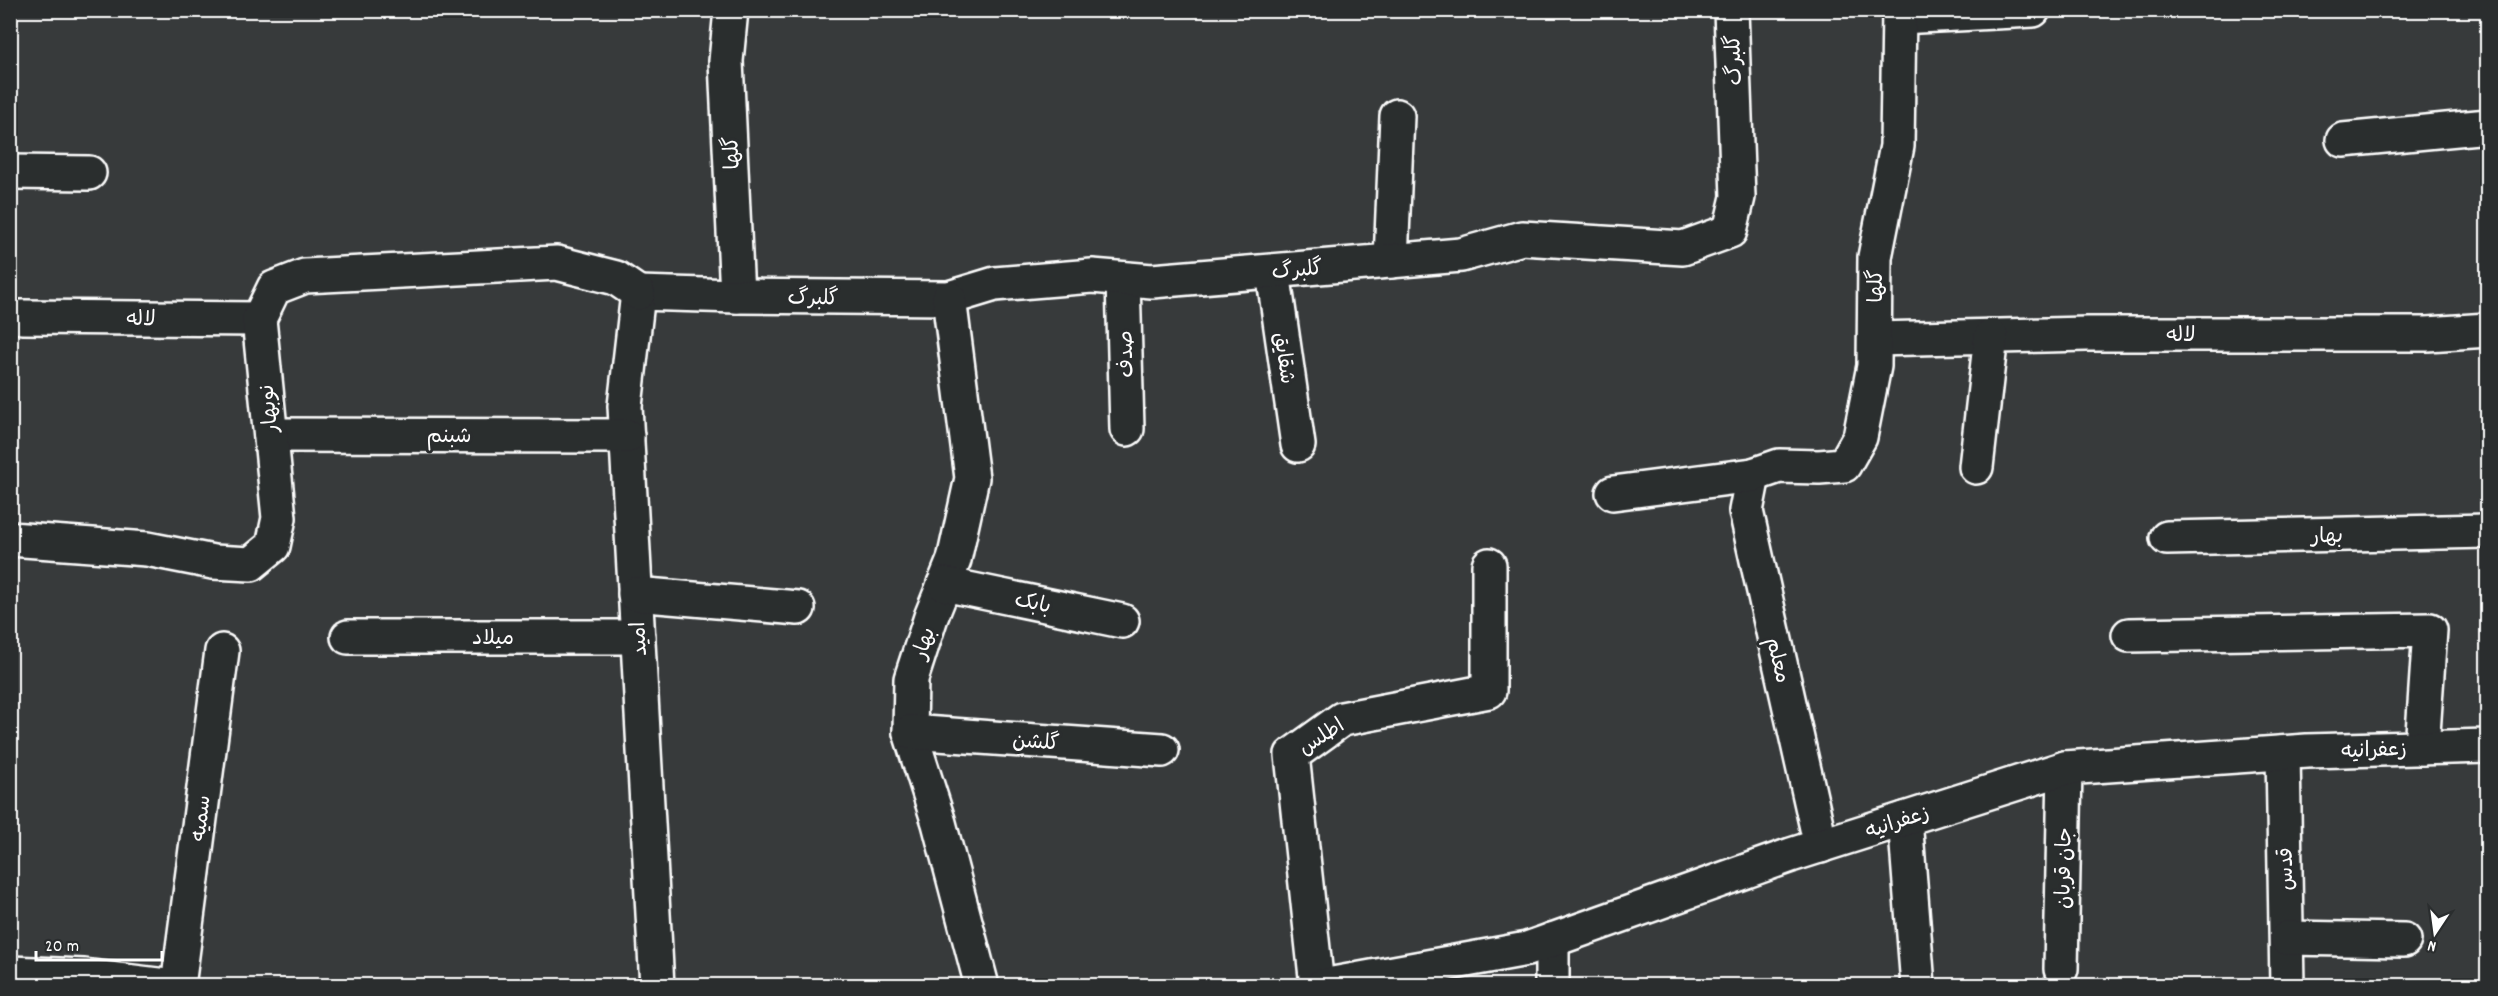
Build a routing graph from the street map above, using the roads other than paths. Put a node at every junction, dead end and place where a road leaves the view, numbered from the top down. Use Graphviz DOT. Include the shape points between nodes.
graph roads {
  1 [pos="731,10"];
  2 [pos="1731,10"];
  3 [pos="2033,10"];
  4 [pos="1899,14"];
  5 [pos="1397,116"];
  6 [pos="2487,126"];
  7 [pos="2343,140"];
  8 [pos="10,172"];
  9 [pos="89,173"];
  10 [pos="1391,261"];
  11 [pos="1273,272"];
  12 [pos="1123,279"];
  13 [pos="638,293"];
  14 [pos="737,296"];
  15 [pos="949,298"];
  16 [pos="22,317"];
  17 [pos="259,320"];
  18 [pos="2487,330"];
  19 [pos="1991,336"];
  20 [pos="1875,339"];
  21 [pos="1127,429"];
  22 [pos="271,435"];
  23 [pos="627,436"];
  24 [pos="1298,445"];
  25 [pos="1976,467"];
  26 [pos="1753,475"];
  27 [pos="1613,493"];
  28 [pos="2487,531"];
  29 [pos="2167,538"];
  30 [pos="10,539"];
  31 [pos="1489,565"];
  32 [pos="944,584"];
  33 [pos="635,594"];
  34 [pos="798,608"];
  35 [pos="1122,621"];
  36 [pos="2129,635"];
  37 [pos="348,637"];
  38 [pos="638,637"];
  39 [pos="222,651"];
  40 [pos="910,732"];
  41 [pos="2487,746"];
  42 [pos="2422,748"];
  43 [pos="1162,750"];
  44 [pos="2283,753"];
  45 [pos="2065,768"];
  46 [pos="1905,819"];
  47 [pos="1821,846"];
  48 [pos="2287,938"];
  49 [pos="1552,940"];
  50 [pos="2404,940"];
  51 [pos="2061,969"];
  52 [pos="10,973"];
  53 [pos="166,986"];
  54 [pos="178,986"];
  55 [pos="657,986"];
  56 [pos="982,986"];
  57 [pos="1317,986"];
  58 [pos="1322,986"];
  59 [pos="1552,986"];
  60 [pos="1918,986"];
  61 [pos="2288,986"];
  1 -- 14 [label="street, گلها" via="726,61"];
  2 -- 10 [label="street, گلبرگ" via="1738,197 1730,231 1683,249 1522,238 1461,255"];
  3 -- 4 [label="street"];
  4 -- 20 [label="street, گلها" via="1897,146 1875,257"];
  5 -- 10 [label="street"];
  6 -- 7 [label="street"];
  8 -- 9 [label="street"];
  10 -- 11 [label="street, گلبرگ"];
  11 -- 12 [label="street, گلبرگ" via="1152,281"];
  11 -- 24 [label="street, شقایق"];
  12 -- 15 [label="street, گلبرگ" via="1092,276 995,284"];
  12 -- 21 [label="street, صدف"];
  13 -- 14 [label="street, گلبرگ"];
  13 -- 17 [label="street" via="616,278 557,263 305,276 274,288"];
  13 -- 23 [label="street, امید" via="625,406"];
  14 -- 15 [label="street, گلبرگ"];
  15 -- 32 [label="street, بهار" via="972,478 954,560"];
  16 -- 17 [label="street, لاله"];
  17 -- 22 [label="street, نوبهار"];
  18 -- 19 [label="street, لاله" via="2427,334"];
  19 -- 20 [label="street, لاله"];
  19 -- 25 [label="street"];
  20 -- 26 [label="street, گلها" via="1874,366 1860,437 1844,465 1779,466"];
  22 -- 23 [label="street, شبنم"];
  22 -- 30 [label="street, نوبهار" via="279,518 273,546 251,564 213,562 147,549"];
  23 -- 33 [label="street, امید"];
  26 -- 27 [label="street"];
  26 -- 47 [label="street, معلم" via="1746,511"];
  28 -- 29 [label="street, بهار"];
  31 -- 57 [label="street, اطلس" via="1489,691 1342,719 1292,755"];
  32 -- 35 [label="street, بابک"];
  32 -- 40 [label="street, بهار" via="911,680"];
  33 -- 34 [label="street"];
  33 -- 38 [label="street, امید"];
  36 -- 42 [label="street" via="2430,630"];
  37 -- 38 [label="street, میلاد"];
  38 -- 55 [label="street, امید"];
  39 -- 54 [label="street, سمیه"];
  40 -- 43 [label="street, گلشن"];
  40 -- 56 [label="street, بهار" via="939,823"];
  41 -- 42 [label="street, زعفرانیه"];
  42 -- 44 [label="street, زعفرانیه"];
  44 -- 45 [label="street, زعفرانیه"];
  44 -- 48 [label="street, قدس"];
  45 -- 46 [label="street, زعفرانیه"];
  45 -- 51 [label="street, جان قربان"];
  46 -- 47 [label="street, زعفرانیه"];
  46 -- 60 [label="street"];
  47 -- 49 [label="street, زعفرانیه"];
  48 -- 50 [label="street"];
  48 -- 61 [label="street, قدس"];
  49 -- 58 [label="street, زعفرانیه" via="1527,949"];
  49 -- 59 [label="street"];
  52 -- 53 [label="street" via="84,976"];
}
